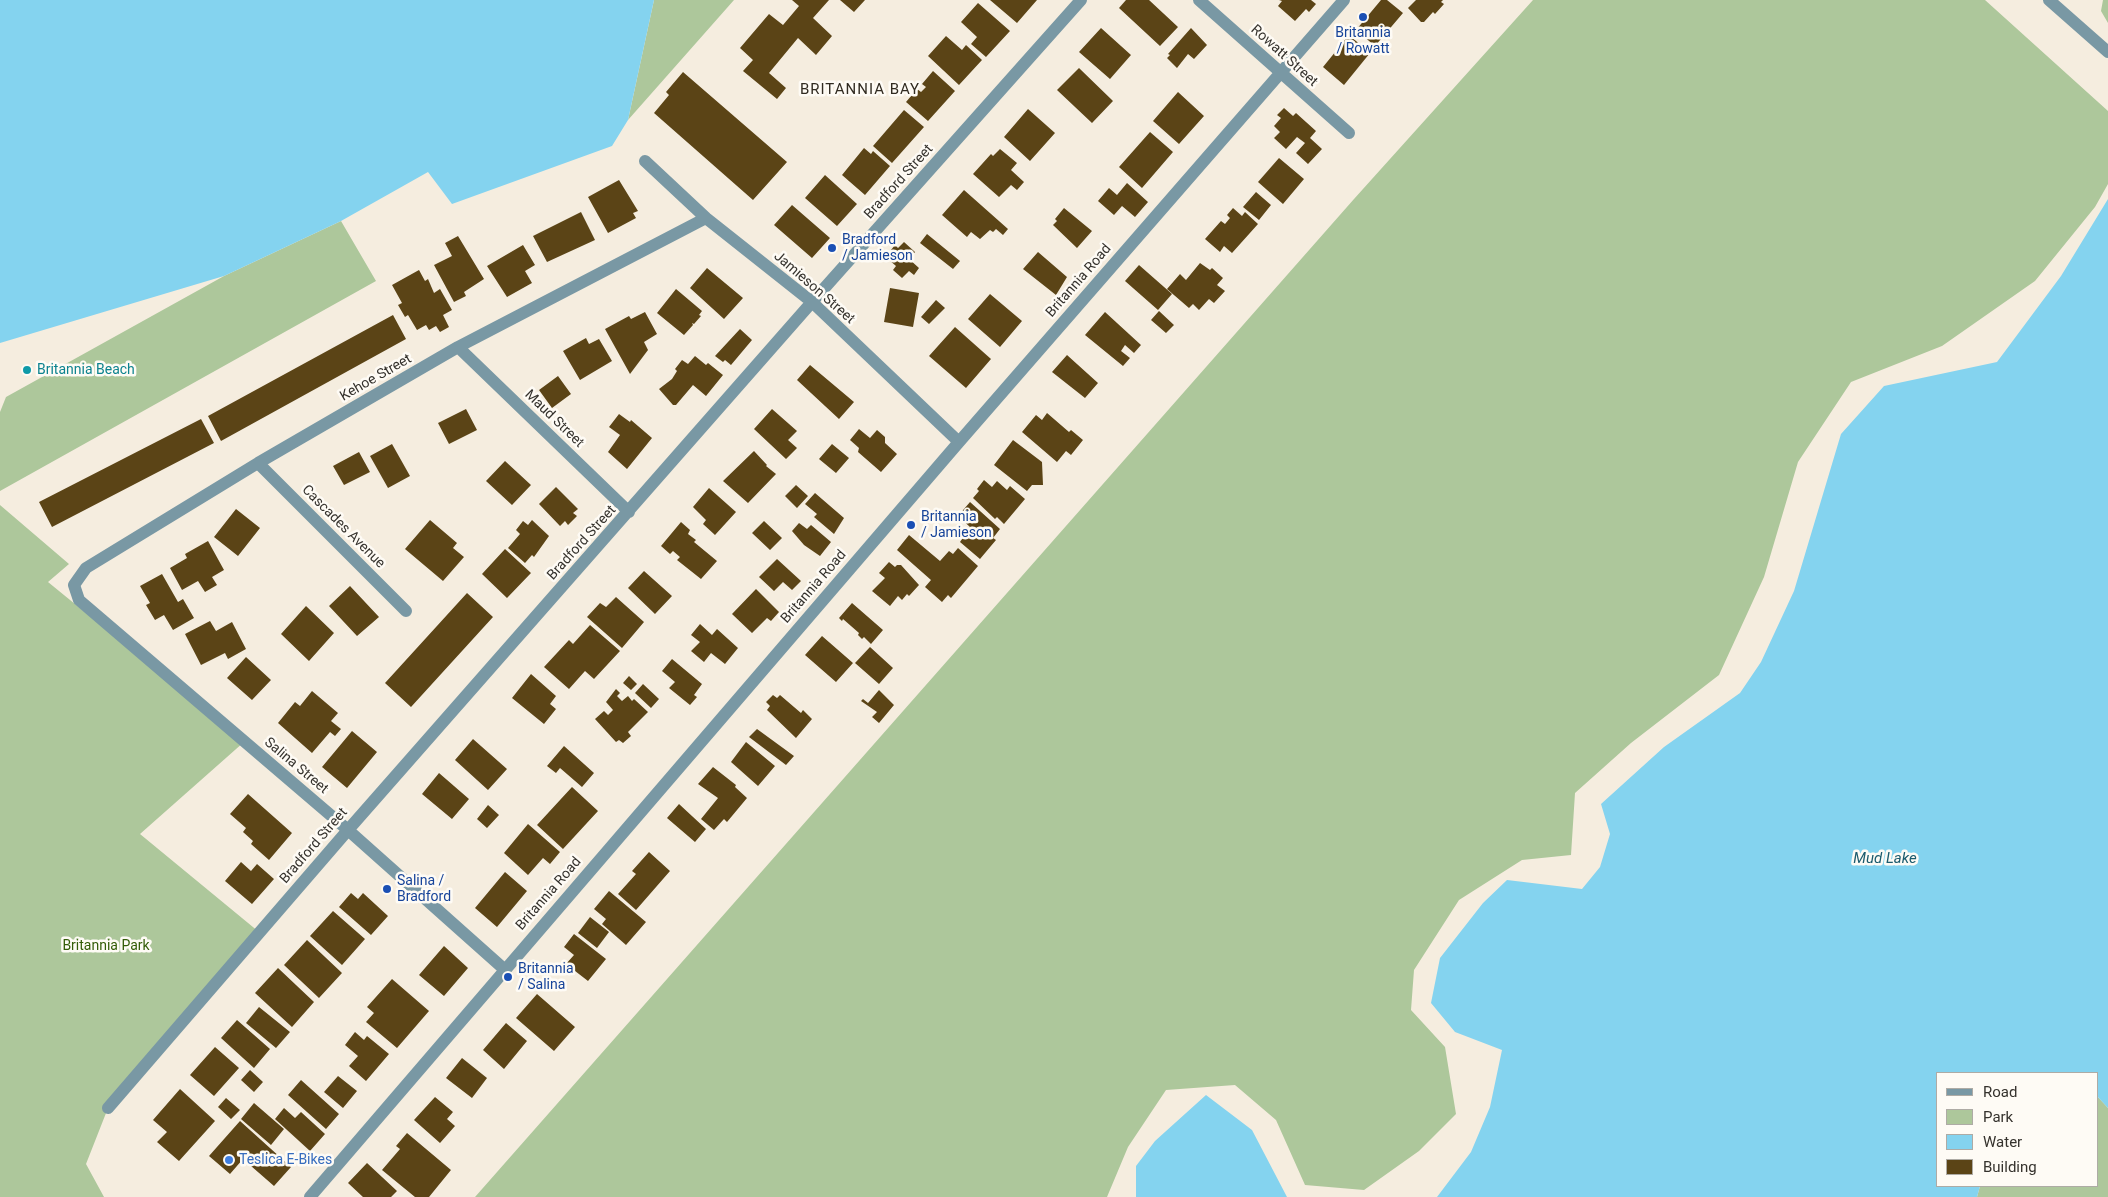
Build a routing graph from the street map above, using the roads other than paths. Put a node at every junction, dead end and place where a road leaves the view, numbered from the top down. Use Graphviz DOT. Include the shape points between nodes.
graph roads {
  1 [pos="1081,0"];
  2 [pos="1199,0"];
  3 [pos="1344,0"];
  4 [pos="2049,0"];
  5 [pos="2108,52"];
  6 [pos="1280,73"];
  7 [pos="1349,133"];
  8 [pos="645,161"];
  9 [pos="706,218"];
  10 [pos="812,302"];
  11 [pos="458,347"];
  12 [pos="959,442"];
  13 [pos="258,463"];
  14 [pos="629,512"];
  15 [pos="74,585"];
  16 [pos="406,611"];
  17 [pos="348,830"];
  18 [pos="504,969"];
  19 [pos="108,1108"];
  20 [pos="310,1197"];
  1 -- 10 [label="street, Bradford Street"];
  2 -- 6 [label="street, Rowatt Street"];
  3 -- 6 [label="street, Britannia Road"];
  4 -- 5 [label="street"];
  6 -- 7 [label="street, Rowatt Street"];
  6 -- 12 [label="street, Britannia Road"];
  8 -- 9 [label="street, Jamieson Street"];
  9 -- 10 [label="street, Jamieson Street"];
  9 -- 11 [label="street, Kehoe Street"];
  10 -- 12 [label="street, Jamieson Street"];
  10 -- 14 [label="street, Bradford Street"];
  11 -- 13 [label="street, Kehoe Street"];
  11 -- 14 [label="street, Maud Street"];
  12 -- 18 [label="street, Britannia Road"];
  13 -- 15 [label="street, Kehoe Street" via="86,568"];
  13 -- 16 [label="street, Cascades Avenue"];
  14 -- 17 [label="street, Bradford Street"];
  15 -- 17 [label="street, Salina Street" via="79,600"];
  17 -- 18 [label="street, Salina Street"];
  17 -- 19 [label="street, Bradford Street"];
  18 -- 20 [label="street, Britannia Road"];
}
